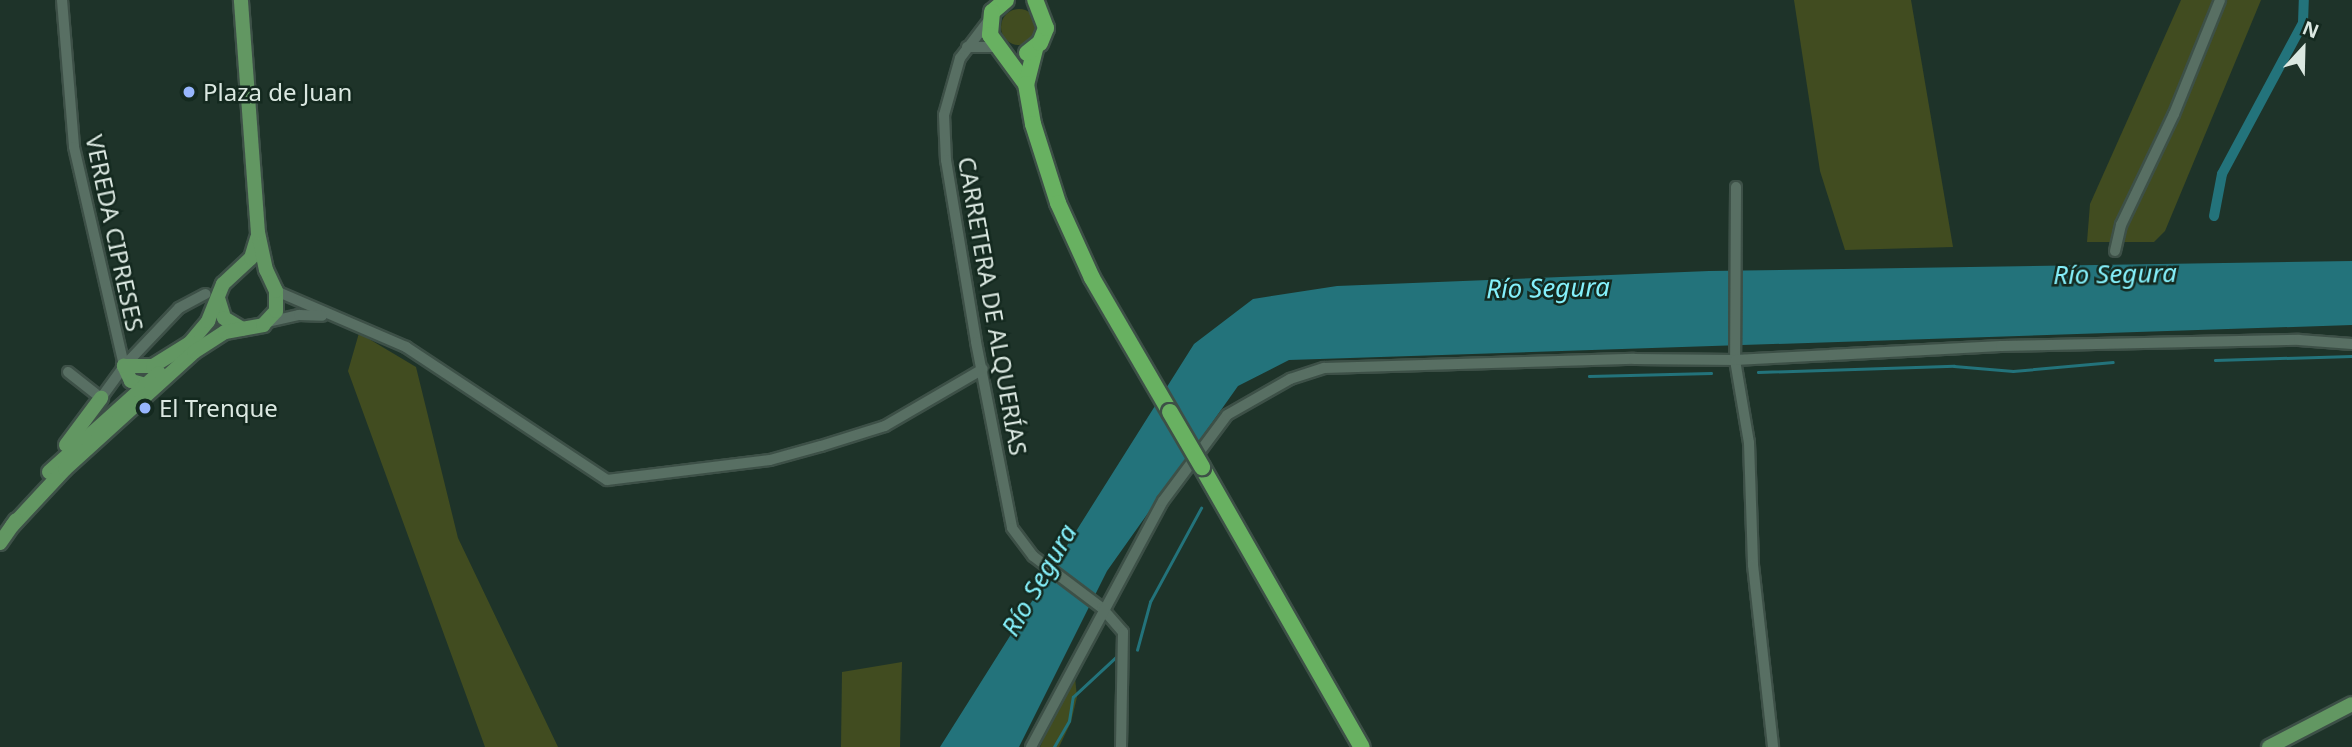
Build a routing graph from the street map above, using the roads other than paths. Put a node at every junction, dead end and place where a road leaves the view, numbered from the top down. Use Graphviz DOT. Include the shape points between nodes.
graph roads {
  1 [pos="62,0"];
  2 [pos="241,0"];
  3 [pos="1004,0"];
  4 [pos="2220,0"];
  5 [pos="1034,2"];
  6 [pos="989,20"];
  7 [pos="967,47"];
  8 [pos="1002,49"];
  9 [pos="1035,49"];
  10 [pos="1026,84"];
  11 [pos="1736,187"];
  12 [pos="258,233"];
  13 [pos="2115,251"];
  14 [pos="240,272"];
  15 [pos="273,285"];
  16 [pos="212,296"];
  17 [pos="352,321"];
  18 [pos="268,322"];
  19 [pos="242,329"];
  20 [pos="194,340"];
  21 [pos="2352,344"];
  22 [pos="1735,360"];
  23 [pos="181,364"];
  24 [pos="124,366"];
  25 [pos="983,369"];
  26 [pos="68,372"];
  27 [pos="142,387"];
  28 [pos="101,398"];
  29 [pos="40,482"];
  30 [pos="12,527"];
  31 [pos="0,543"];
  32 [pos="1102,608"];
  33 [pos="2352,704"];
  34 [pos="1031,747"];
  35 [pos="1121,747"];
  36 [pos="1362,747"];
  37 [pos="1773,747"];
  38 [pos="2269,747"];
  1 -- 24 [label="street, VEREDA CIPRESES" via="74,147"];
  2 -- 12 [label="main road"];
  3 -- 6 [label="highway"];
  4 -- 13 [label="street" via="2174,114 2121,225"];
  5 -- 9 [label="highway" via="1046,28"];
  6 -- 7 [label="street, CARRETERA DE ALQUERÍAS"];
  6 -- 8 [label="highway" via="990,35"];
  7 -- 8 [label="street"];
  7 -- 25 [label="street, CARRETERA DE ALQUERÍAS" via="948,89 943,132"];
  8 -- 9 [label="highway" via="1020,55"];
  8 -- 10 [label="highway"];
  9 -- 10 [label="highway"];
  10 -- 36 [label="highway, bridge" via="1043,161 1075,244"];
  11 -- 22 [label="street"];
  12 -- 14 [label="main road" via="251,258"];
  12 -- 15 [label="main road"];
  14 -- 15 [label="main road" via="258,272"];
  14 -- 16 [label="main road"];
  15 -- 17 [label="street"];
  15 -- 18 [label="main road" via="276,311"];
  16 -- 19 [label="main road" via="224,318"];
  16 -- 20 [label="main road"];
  16 -- 24 [label="street, VEREDA CIPRESES" via="178,308"];
  17 -- 18 [label="street" via="313,314"];
  17 -- 25 [label="street" via="406,347 607,480 770,460 821,446 885,426"];
  18 -- 19 [label="main road"];
  19 -- 23 [label="main road" via="214,337"];
  20 -- 24 [label="main road" via="153,366"];
  20 -- 27 [label="main road"];
  21 -- 22 [label="street" via="2299,340 2001,346"];
  22 -- 32 [label="street" via="1377,364 1324,368 1290,379 1227,415 1163,501"];
  22 -- 37 [label="street" via="1749,443 1753,565"];
  23 -- 27 [label="main road" via="151,386"];
  23 -- 30 [label="main road" via="65,469"];
  24 -- 27 [label="main road" via="131,381"];
  24 -- 28 [label="street"];
  25 -- 32 [label="street, CARRETERA DE ALQUERÍAS" via="1012,528 1023,546"];
  26 -- 28 [label="street"];
  27 -- 29 [label="main road"];
  28 -- 29 [label="main road"];
  29 -- 30 [label="main road"];
  30 -- 31 [label="main road"];
  32 -- 34 [label="street"];
  32 -- 35 [label="street, CARRETERA DE ALQUERÍAS" via="1123,632"];
  33 -- 38 [label="main road"];
}
